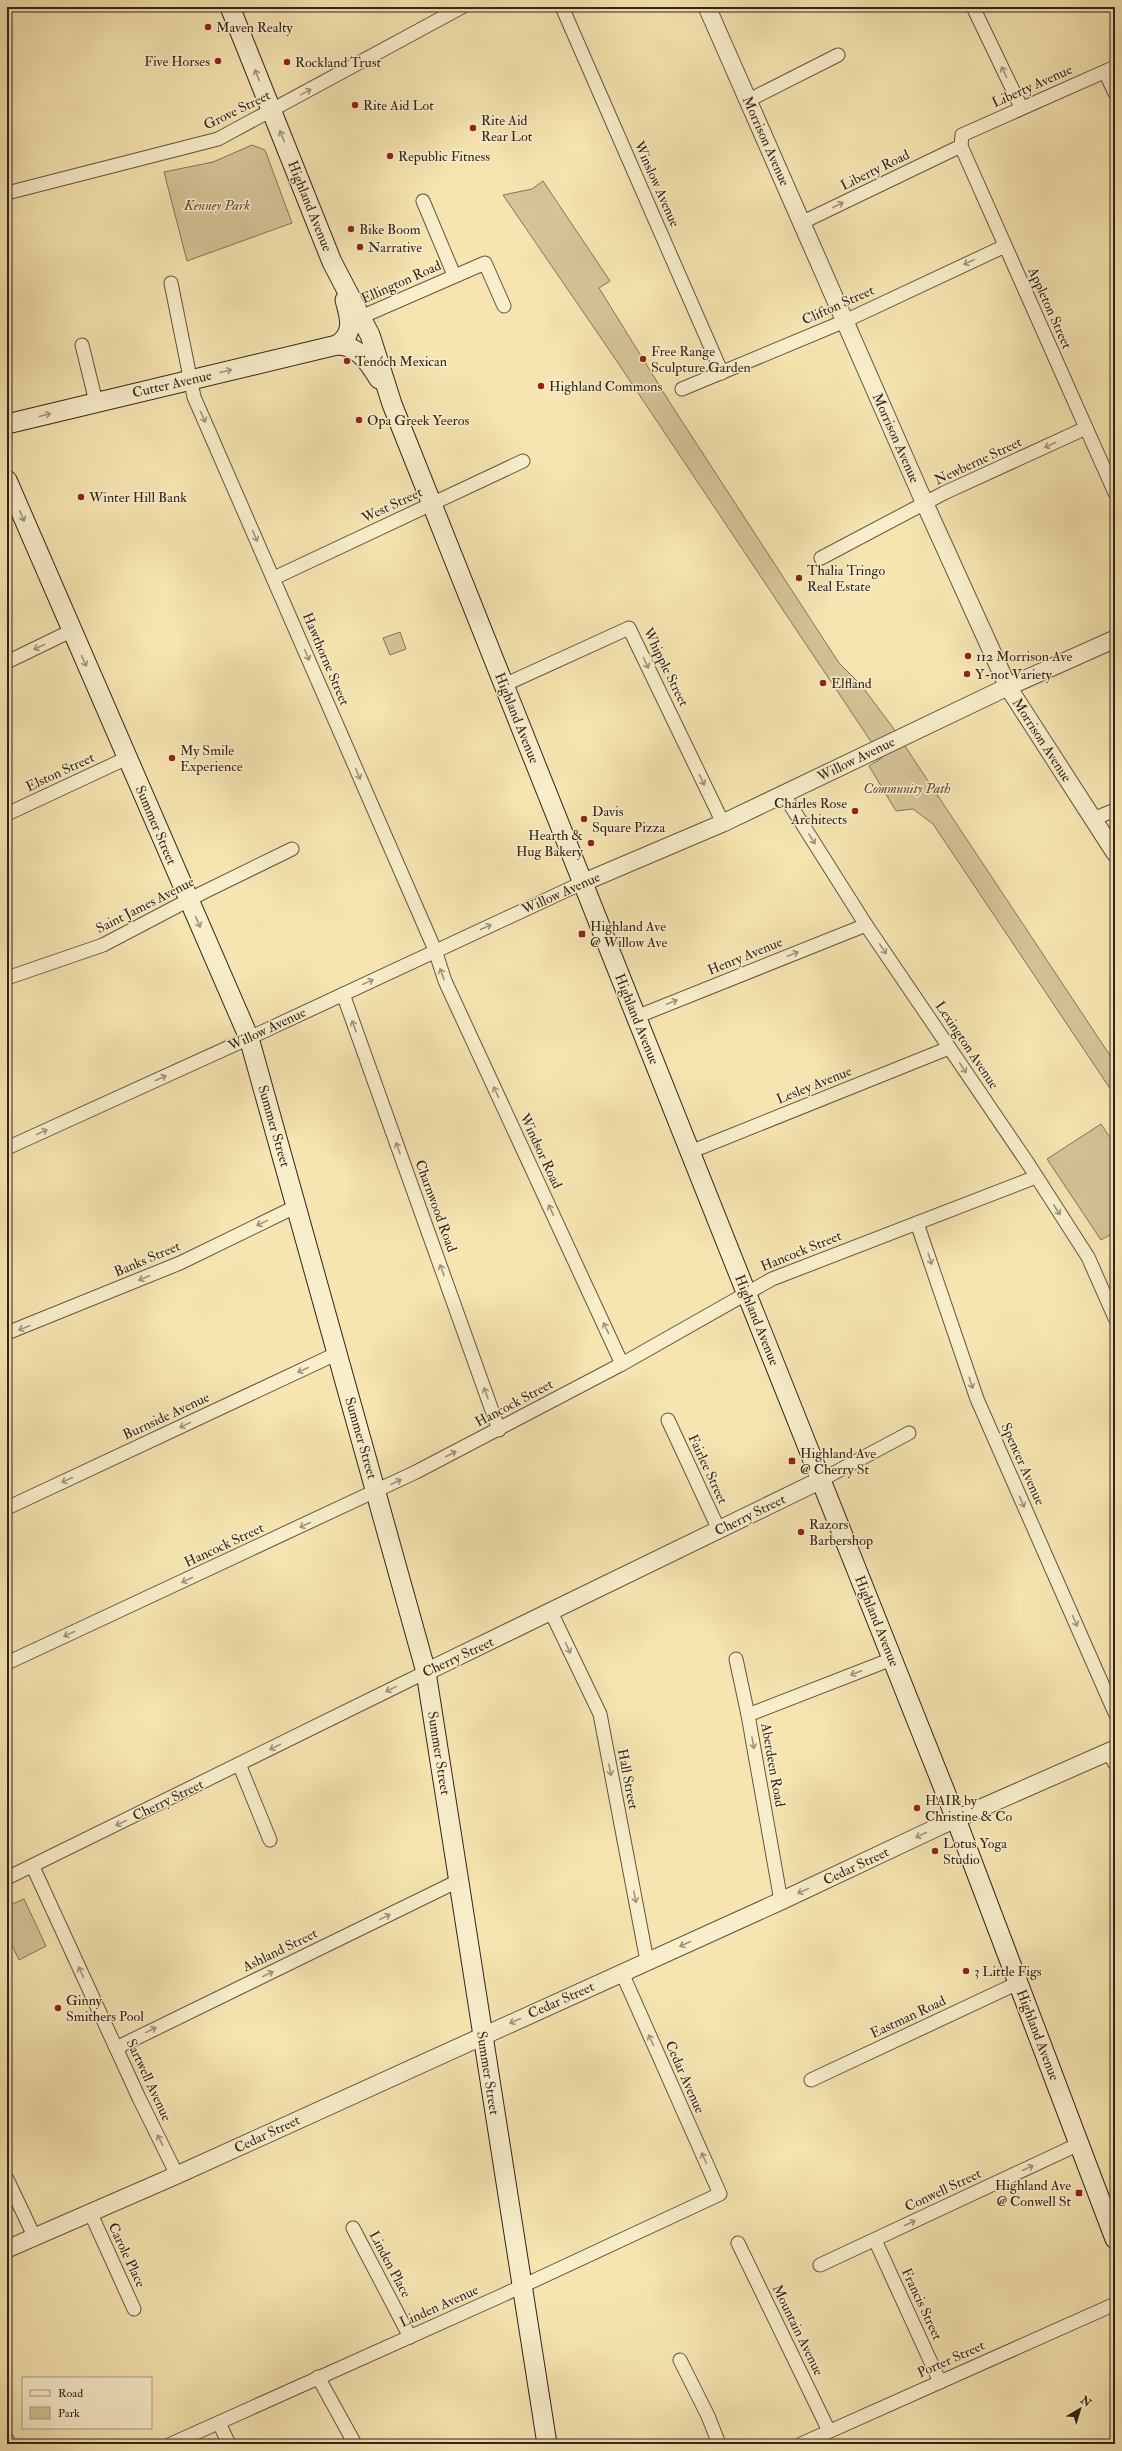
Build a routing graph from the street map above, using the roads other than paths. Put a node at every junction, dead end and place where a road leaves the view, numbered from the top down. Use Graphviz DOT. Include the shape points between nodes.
graph roads {
  1 [pos="230,7"];
  2 [pos="462,7"];
  3 [pos="562,7"];
  4 [pos="707,7"];
  5 [pos="973,7"];
  6 [pos="838,55"];
  7 [pos="1110,69"];
  8 [pos="1115,93"];
  9 [pos="748,101"];
  10 [pos="1021,107"];
  11 [pos="272,111"];
  12 [pos="961,141"];
  13 [pos="7,193"];
  14 [pos="423,201"];
  15 [pos="803,222"];
  16 [pos="1005,246"];
  17 [pos="332,262"];
  18 [pos="454,275"];
  19 [pos="171,284"];
  20 [pos="504,306"];
  21 [pos="361,317"];
  22 [pos="844,321"];
  23 [pos="82,345"];
  24 [pos="337,345"];
  25 [pos="722,374"];
  26 [pos="192,380"];
  27 [pos="682,389"];
  28 [pos="96,402"];
  29 [pos="392,404"];
  30 [pos="7,424"];
  31 [pos="1086,428"];
  32 [pos="523,461"];
  33 [pos="7,480"];
  34 [pos="1115,493"];
  35 [pos="925,504"];
  36 [pos="432,505"];
  37 [pos="821,558"];
  38 [pos="274,578"];
  39 [pos="71,632"];
  40 [pos="1115,639"];
  41 [pos="7,662"];
  42 [pos="504,686"];
  43 [pos="1008,687"];
  44 [pos="127,758"];
  45 [pos="784,795"];
  46 [pos="1115,810"];
  47 [pos="7,814"];
  48 [pos="1093,819"];
  49 [pos="722,823"];
  50 [pos="292,849"];
  51 [pos="1115,853"];
  52 [pos="582,883"];
  53 [pos="188,901"];
  54 [pos="866,925"];
  55 [pos="435,950"];
  56 [pos="7,978"];
  57 [pos="343,994"];
  58 [pos="636,1017"];
  59 [pos="249,1038"];
  60 [pos="949,1048"];
  61 [pos="7,1148"];
  62 [pos="690,1152"];
  63 [pos="1036,1177"];
  64 [pos="297,1206"];
  65 [pos="917,1223"];
  66 [pos="746,1293"];
  67 [pos="1115,1318"];
  68 [pos="7,1333"];
  69 [pos="338,1353"];
  70 [pos="622,1364"];
  71 [pos="668,1420"];
  72 [pos="499,1430"];
  73 [pos="909,1433"];
  74 [pos="821,1480"];
  75 [pos="376,1492"];
  76 [pos="7,1508"];
  77 [pos="719,1530"];
  78 [pos="551,1612"];
  79 [pos="736,1658"];
  80 [pos="892,1659"];
  81 [pos="7,1663"];
  82 [pos="426,1672"];
  83 [pos="1115,1713"];
  84 [pos="748,1716"];
  85 [pos="1113,1756"];
  86 [pos="240,1764"];
  87 [pos="956,1819"];
  88 [pos="270,1840"];
  89 [pos="33,1867"];
  90 [pos="7,1878"];
  91 [pos="458,1881"];
  92 [pos="782,1901"];
  93 [pos="647,1961"];
  94 [pos="622,1973"];
  95 [pos="1018,1983"];
  96 [pos="483,2036"];
  97 [pos="116,2048"];
  98 [pos="811,2080"];
  99 [pos="1079,2144"];
  100 [pos="177,2175"];
  101 [pos="7,2179"];
  102 [pos="720,2194"];
  103 [pos="91,2214"];
  104 [pos="353,2228"];
  105 [pos="35,2238"];
  106 [pos="1115,2239"];
  107 [pos="875,2240"];
  108 [pos="738,2243"];
  109 [pos="7,2249"];
  110 [pos="820,2265"];
  111 [pos="521,2286"];
  112 [pos="1115,2304"];
  113 [pos="134,2309"];
  114 [pos="410,2337"];
  115 [pos="680,2360"];
  116 [pos="318,2377"];
  117 [pos="940,2382"];
  118 [pos="219,2422"];
  119 [pos="829,2431"];
  120 [pos="7,2439"];
  121 [pos="9,2444"];
  122 [pos="171,2444"];
  123 [pos="229,2444"];
  124 [pos="355,2444"];
  125 [pos="547,2444"];
  126 [pos="719,2444"];
  127 [pos="801,2444"];
  11 -- 1 [label="main road, Highland Avenue, one-way"];
  11 -- 2 [label="street, Grove Street, one-way"];
  3 -- 25 [label="street, Winslow Avenue"];
  4 -- 9 [label="street, Morrison Avenue"];
  10 -- 5 [label="street, one-way"];
  6 -- 9 [label="street"];
  7 -- 8 [label="street"];
  7 -- 10 [label="street, Liberty Avenue"];
  9 -- 15 [label="street, Morrison Avenue"];
  10 -- 12 [label="street, Liberty Avenue"];
  11 -- 13 [label="street, Grove Street" via="218,139 200,145"];
  17 -- 11 [label="main road, Highland Avenue, one-way"];
  15 -- 12 [label="street, Liberty Road, one-way"];
  12 -- 16 [label="street, Appleton Street"];
  14 -- 18 [label="street, Ellington Road"];
  15 -- 22 [label="street, Morrison Avenue"];
  16 -- 22 [label="street, Clifton Street, one-way"];
  16 -- 31 [label="street, Appleton Street"];
  17 -- 21 [label="main road, Highland Avenue"];
  17 -- 24 [label="main road" via="345,298 350,325 347,335"];
  18 -- 20 [label="street, Ellington Road" via="485,263"];
  18 -- 21 [label="street, Ellington Road"];
  19 -- 26 [label="street, Hawthorne Street"];
  21 -- 29 [label="main road, Highland Avenue" via="378,355"];
  22 -- 25 [label="street, Clifton Street"];
  22 -- 35 [label="street, Morrison Avenue"];
  23 -- 28 [label="street"];
  26 -- 24 [label="main road, Cutter Avenue, one-way"];
  24 -- 29 [label="main road, Highland Avenue" via="351,348 364,357"];
  25 -- 27 [label="street, Clifton Street"];
  26 -- 28 [label="main road, Cutter Avenue"];
  26 -- 38 [label="street, Hawthorne Street, one-way" via="194,397"];
  30 -- 28 [label="main road, Cutter Avenue, one-way"];
  29 -- 36 [label="main road, Highland Avenue"];
  31 -- 34 [label="street, Appleton Street"];
  31 -- 35 [label="street, Newberne Street, one-way"];
  32 -- 36 [label="street, West Street"];
  33 -- 39 [label="main road, Summer Street, one-way"];
  35 -- 37 [label="street, Newberne Street"];
  35 -- 43 [label="street, Morrison Avenue"];
  36 -- 38 [label="street, West Street"];
  36 -- 42 [label="main road, Highland Avenue"];
  38 -- 55 [label="street, Hawthorne Street, one-way"];
  39 -- 41 [label="street, one-way"];
  39 -- 44 [label="main road, Summer Street, one-way"];
  40 -- 43 [label="street, Willow Avenue"];
  42 -- 49 [label="street, Whipple Street, one-way" via="629,628"];
  42 -- 52 [label="main road, Highland Avenue"];
  43 -- 45 [label="street, Willow Avenue"];
  43 -- 48 [label="street, Morrison Avenue"];
  44 -- 47 [label="street, Elston Street"];
  44 -- 53 [label="main road, Summer Street"];
  45 -- 49 [label="street, Willow Avenue"];
  45 -- 54 [label="street, Lexington Avenue, one-way"];
  46 -- 48 [label="street"];
  48 -- 51 [label="street, Morrison Avenue"];
  49 -- 52 [label="street, Willow Avenue"];
  50 -- 53 [label="street, Saint James Avenue"];
  55 -- 52 [label="street, Willow Avenue, one-way"];
  52 -- 58 [label="main road, Highland Avenue"];
  53 -- 56 [label="street, Saint James Avenue" via="104,945"];
  53 -- 59 [label="main road, Summer Street, one-way"];
  58 -- 54 [label="street, Henry Avenue, one-way"];
  54 -- 60 [label="street, Lexington Avenue, one-way"];
  57 -- 55 [label="street, Willow Avenue, one-way"];
  70 -- 55 [label="street, Windsor Road, one-way" via="445,981"];
  57 -- 59 [label="street, Willow Avenue"];
  72 -- 57 [label="street, Charnwood Road, one-way"];
  58 -- 62 [label="main road, Highland Avenue"];
  61 -- 59 [label="street, Willow Avenue, one-way"];
  59 -- 64 [label="main road, Summer Street"];
  60 -- 62 [label="street, Lesley Avenue"];
  60 -- 63 [label="street, Lexington Avenue, one-way"];
  62 -- 66 [label="main road, Highland Avenue"];
  63 -- 65 [label="street, Hancock Street"];
  63 -- 67 [label="street, Lexington Avenue, one-way" via="1088,1257"];
  64 -- 68 [label="street, Banks Street, one-way" via="180,1263"];
  64 -- 69 [label="main road, Summer Street"];
  65 -- 66 [label="street, Hancock Street" via="772,1278"];
  65 -- 83 [label="street, Spencer Avenue, one-way" via="977,1399"];
  66 -- 70 [label="street, Hancock Street"];
  66 -- 74 [label="main road, Highland Avenue"];
  69 -- 75 [label="main road, Summer Street"];
  69 -- 76 [label="street, Burnside Avenue, one-way"];
  70 -- 72 [label="street, Hancock Street"];
  71 -- 77 [label="street, Fairlee Street"];
  75 -- 72 [label="street, Hancock Street, one-way"];
  73 -- 74 [label="street, Cherry Street"];
  74 -- 77 [label="street, Cherry Street"];
  74 -- 80 [label="main road, Highland Avenue"];
  75 -- 81 [label="street, Hancock Street, one-way"];
  75 -- 82 [label="main road, Summer Street"];
  77 -- 78 [label="street, Cherry Street"];
  78 -- 82 [label="street, Cherry Street"];
  78 -- 93 [label="street, Hall Street, one-way" via="600,1714"];
  79 -- 84 [label="street"];
  80 -- 84 [label="street, Aberdeen Road, one-way"];
  80 -- 87 [label="main road, Highland Avenue"];
  82 -- 86 [label="street, Cherry Street, one-way"];
  82 -- 91 [label="main road, Summer Street"];
  84 -- 92 [label="street, Aberdeen Road, one-way"];
  85 -- 87 [label="street, Cedar Street"];
  86 -- 88 [label="street"];
  86 -- 89 [label="street, Cherry Street, one-way"];
  87 -- 92 [label="street, Cedar Street, one-way"];
  87 -- 95 [label="main road, Highland Avenue"];
  89 -- 90 [label="street, Cherry Street"];
  97 -- 89 [label="street, Sartwell Avenue, one-way"];
  91 -- 96 [label="main road, Summer Street"];
  97 -- 91 [label="street, Ashland Street, one-way"];
  92 -- 93 [label="street, Cedar Street, one-way"];
  93 -- 94 [label="street, Cedar Street"];
  94 -- 96 [label="street, Cedar Street, one-way"];
  102 -- 94 [label="street, Cedar Avenue, one-way"];
  95 -- 98 [label="street, Eastman Road"];
  95 -- 99 [label="main road, Highland Avenue"];
  96 -- 100 [label="street, Cedar Street"];
  96 -- 111 [label="main road, Summer Street"];
  100 -- 97 [label="street, Sartwell Avenue, one-way"];
  99 -- 106 [label="main road, Highland Avenue"];
  107 -- 99 [label="street, Conwell Street, one-way"];
  100 -- 103 [label="street, Cedar Street"];
  101 -- 105 [label="street"];
  102 -- 111 [label="street, Linden Avenue"];
  103 -- 105 [label="street, Cedar Street"];
  103 -- 113 [label="street, Carole Place"];
  104 -- 114 [label="street, Linden Place"];
  105 -- 109 [label="street, Cedar Street"];
  107 -- 110 [label="street, Conwell Street"];
  107 -- 117 [label="street, Francis Street"];
  108 -- 119 [label="street, Mountain Avenue"];
  111 -- 114 [label="street, Linden Avenue"];
  111 -- 125 [label="main road, Summer Street"];
  112 -- 117 [label="street, Porter Street"];
  114 -- 116 [label="street, Linden Avenue"];
  115 -- 126 [label="street"];
  116 -- 118 [label="street, Linden Avenue"];
  116 -- 124 [label="street"];
  117 -- 119 [label="street, Porter Street"];
  118 -- 122 [label="street, Linden Avenue"];
  118 -- 123 [label="street"];
  119 -- 127 [label="street, Porter Street"];
  120 -- 121 [label="street"];
}
